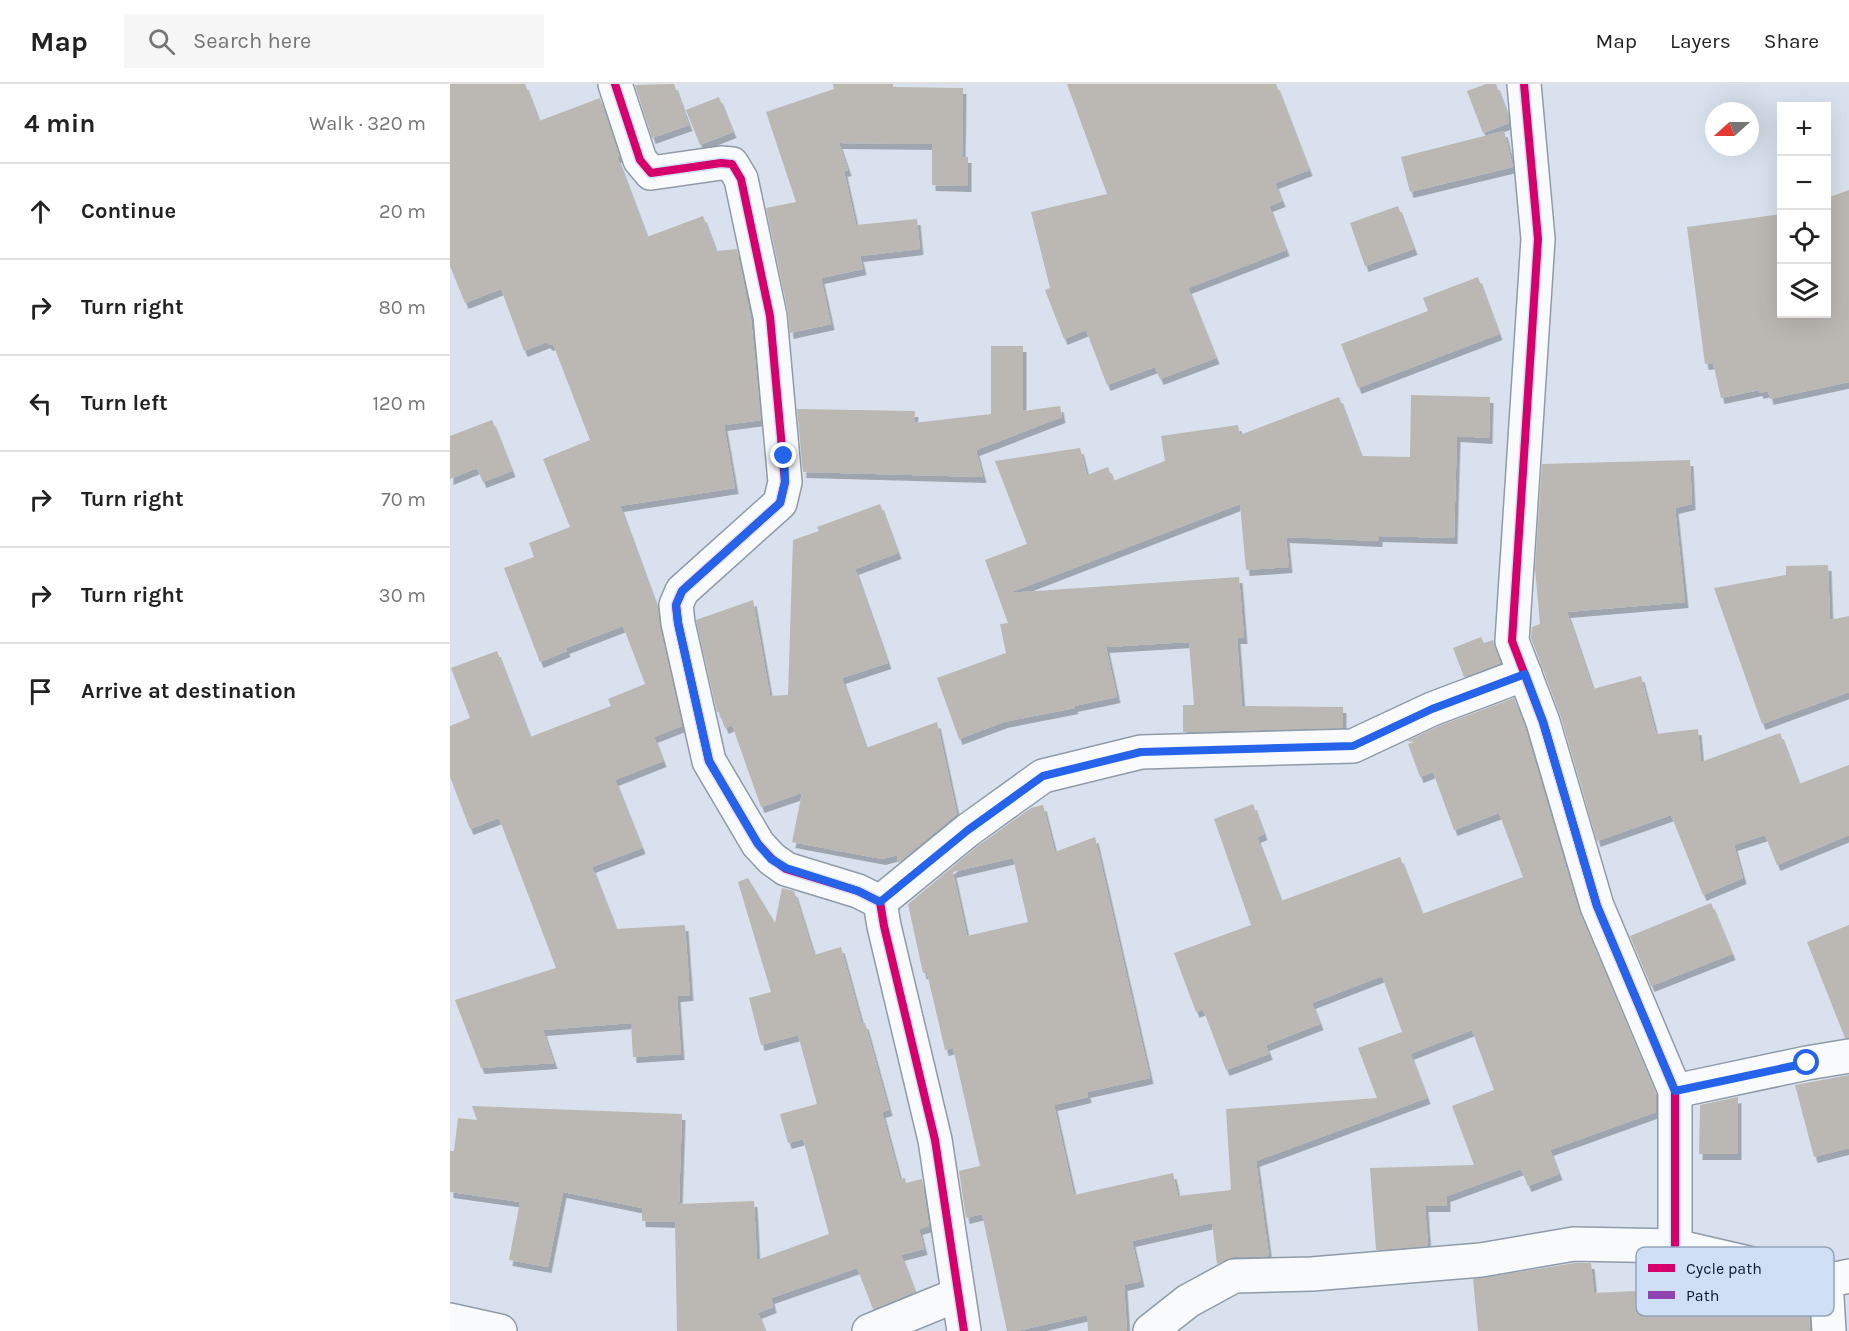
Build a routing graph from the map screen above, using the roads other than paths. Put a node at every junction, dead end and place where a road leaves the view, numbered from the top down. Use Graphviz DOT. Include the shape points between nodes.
graph roads {
  1 [pos="615,84"];
  2 [pos="1524,84"];
  3 [pos="1525,674"];
  4 [pos="880,902"];
  5 [pos="1849,1056"];
  6 [pos="1675,1091"];
  7 [pos="1675,1246"];
  8 [pos="1680,1247"];
  9 [pos="1837,1278"];
  10 [pos="957,1295"];
  11 [pos="1834,1298"];
  12 [pos="1831,1316"];
  13 [pos="450,1320"];
  14 [pos="500,1331"];
  15 [pos="869,1331"];
  16 [pos="964,1331"];
  17 [pos="1150,1331"];
  18 [pos="1829,1331"];
  1 -- 4 [label="street" via="640,160 651,173 732,164 741,179 770,316 784,456 785,482 780,503 682,591 676,605 709,761 771,859"];
  2 -- 3 [label="street" via="1538,239 1512,641"];
  3 -- 4 [label="street" via="1432,709 1353,746 1141,752 1043,776 968,830"];
  3 -- 6 [label="street" via="1597,906"];
  4 -- 10 [label="street" via="935,1140"];
  5 -- 6 [label="street"];
  6 -- 7 [label="street"];
  7 -- 8 [label="street"];
  7 -- 17 [label="street" via="1574,1244 1481,1260 1312,1274 1234,1276 1188,1301"];
  9 -- 11 [label="street"];
  10 -- 15 [label="street"];
  10 -- 16 [label="street"];
  12 -- 18 [label="street"];
  13 -- 14 [label="street"];
}
